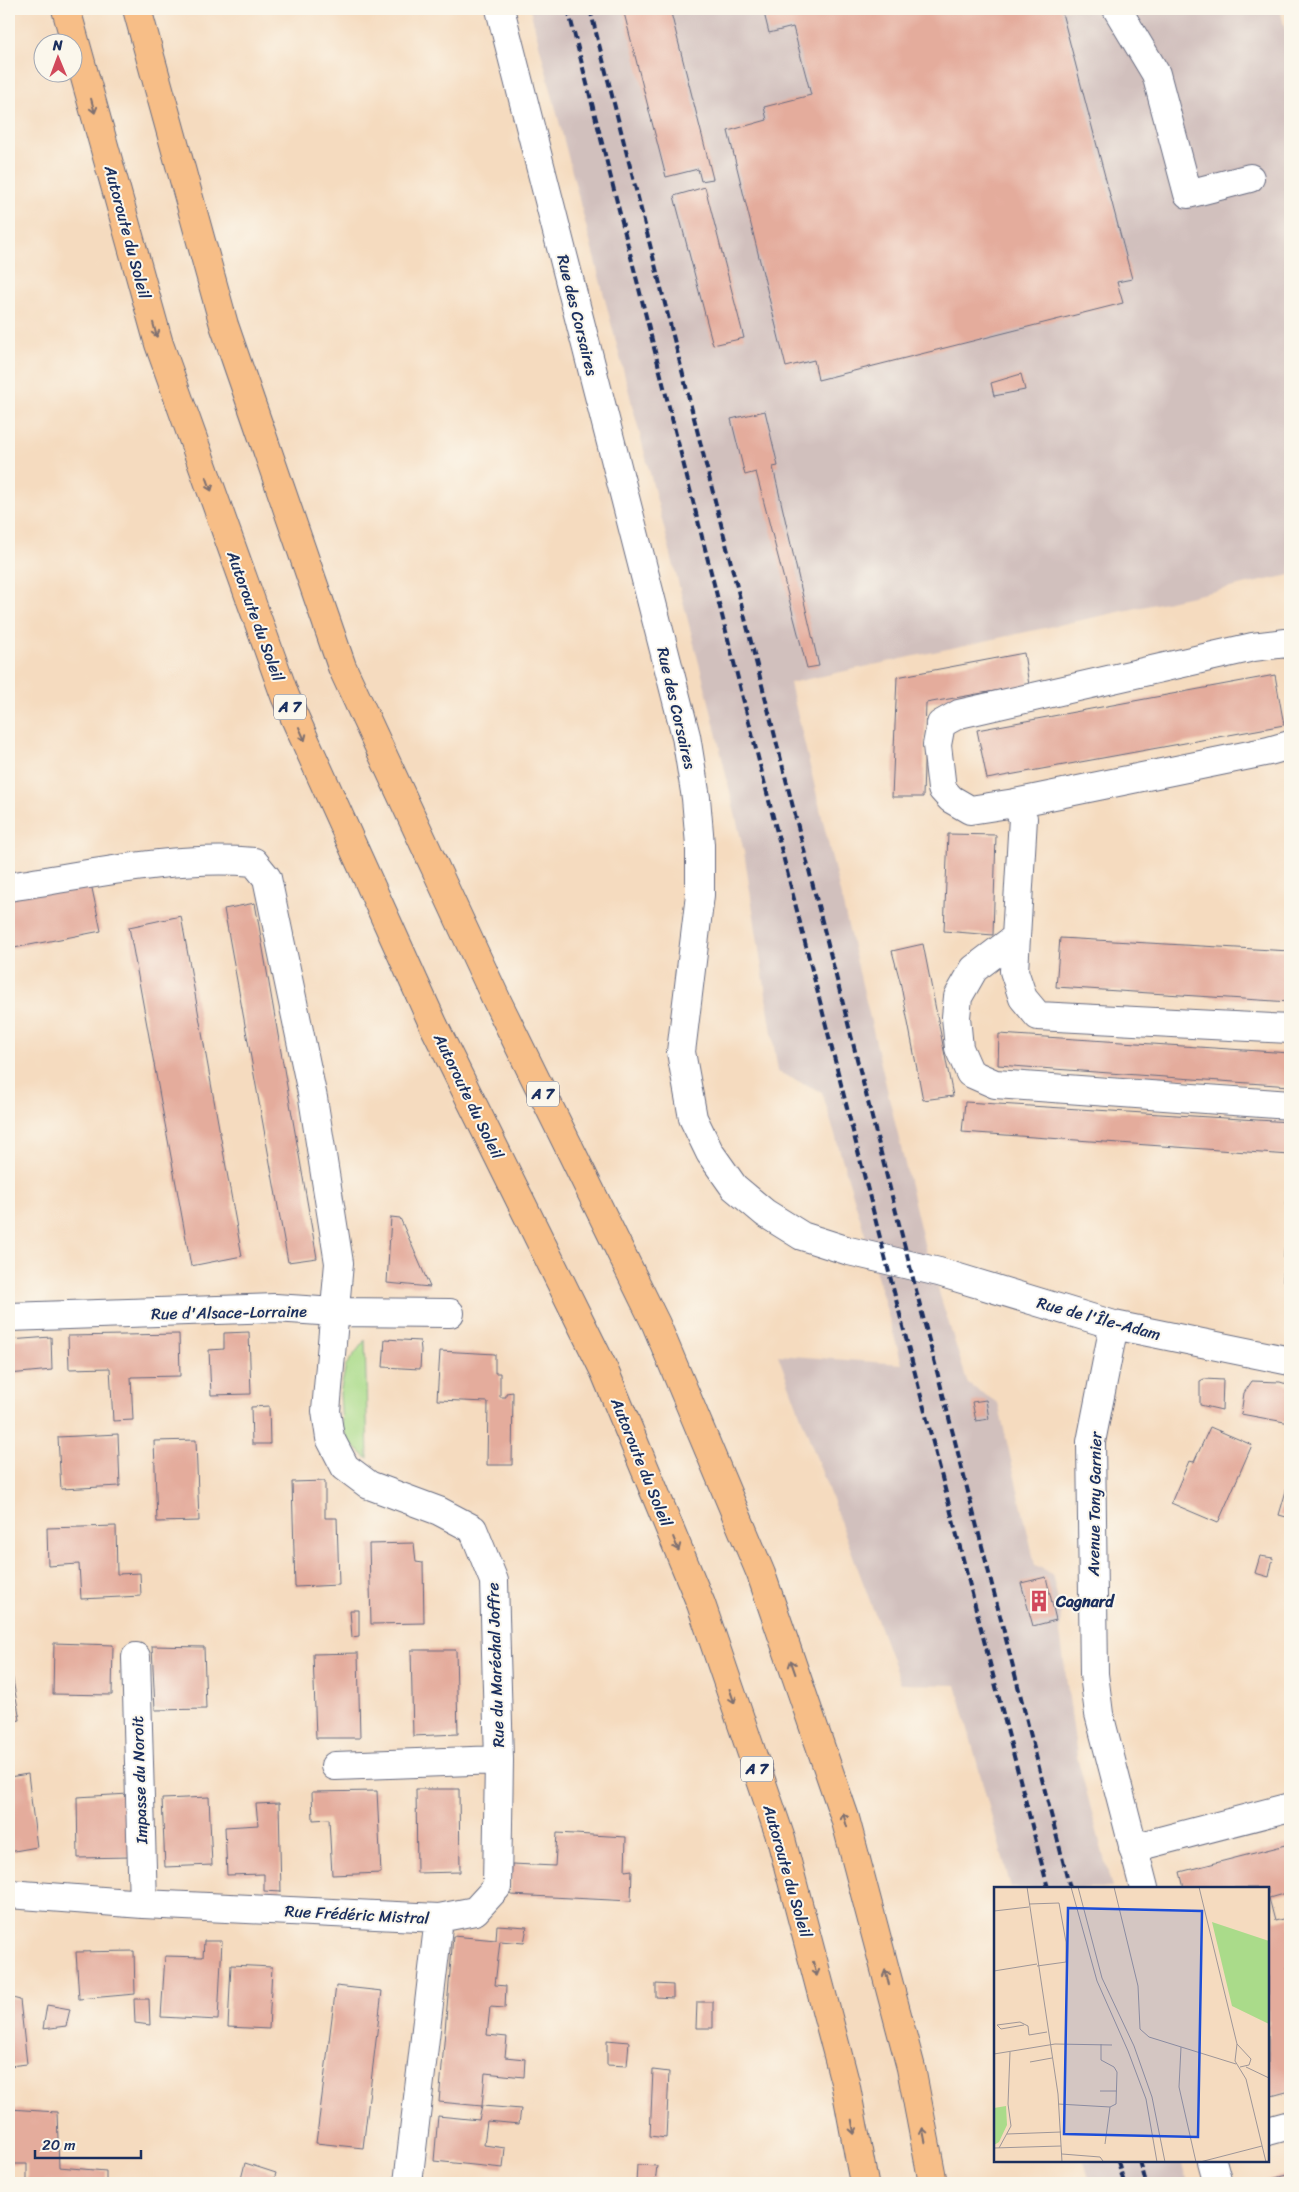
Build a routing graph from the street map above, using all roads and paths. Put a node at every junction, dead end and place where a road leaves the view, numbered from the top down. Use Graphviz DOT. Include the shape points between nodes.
graph roads {
  1 [pos="66,9"];
  2 [pos="136,9"];
  3 [pos="500,9"];
  4 [pos="1117,9"];
  5 [pos="1250,178"];
  6 [pos="1290,645"];
  7 [pos="1290,745"];
  8 [pos="1014,803"];
  9 [pos="9,886"];
  10 [pos="1015,938"];
  11 [pos="1290,1029"];
  12 [pos="1290,1105"];
  13 [pos="939,1272"];
  14 [pos="335,1312"];
  15 [pos="450,1313"];
  16 [pos="9,1317"];
  17 [pos="1114,1325"];
  18 [pos="1290,1361"];
  19 [pos="136,1657"];
  20 [pos="499,1760"];
  21 [pos="335,1766"];
  22 [pos="1290,1807"];
  23 [pos="1133,1848"];
  24 [pos="1144,1887"];
  25 [pos="9,1894"];
  26 [pos="143,1904"];
  27 [pos="439,1918"];
  28 [pos="1290,2125"];
  29 [pos="1269,2131"];
  30 [pos="1212,2162"];
  31 [pos="408,2183"];
  32 [pos="864,2183"];
  33 [pos="934,2183"];
  34 [pos="1218,2183"];
  1 -- 32 [label="highway, Autoroute du Soleil / A 7, one-way" via="159,344 285,696 434,1026 604,1370 701,1604 781,1839 845,2082"];
  33 -- 2 [label="highway, A 7, one-way" via="911,2068 845,1818 761,1574 656,1324 497,1001 342,666 224,325"];
  3 -- 13 [label="street, Rue des Corsaires" via="683,727 693,780 700,845 700,895 681,1052 693,1118 710,1153 734,1186 765,1213 802,1236 849,1252"];
  4 -- 5 [label="street" via="1156,74 1188,194"];
  6 -- 8 [label="street" via="1253,647 959,714 941,724 937,745 942,789 951,799 970,810"];
  7 -- 8 [label="street"];
  8 -- 10 [label="street" via="1023,818"];
  9 -- 14 [label="street, Rue du Maréchal Joffre" via="138,867 226,860 254,862 267,878 313,1098 339,1263"];
  10 -- 11 [label="street" via="1014,971 1022,998 1038,1016"];
  10 -- 12 [label="street" via="974,969 958,996 959,1048 970,1073 995,1084"];
  13 -- 17 [label="street, Rue de l'Île-Adam"];
  14 -- 15 [label="street, Rue d'Alsace-Lorraine"];
  14 -- 16 [label="street, Rue d'Alsace-Lorraine" via="275,1308"];
  14 -- 20 [label="street, Rue du Maréchal Joffre" via="326,1411 330,1438 345,1467 370,1485 438,1511 473,1529 494,1581"];
  17 -- 18 [label="street, Rue de l'Île-Adam"];
  17 -- 23 [label="street, Avenue Tony Garnier" via="1091,1442 1094,1674 1100,1714"];
  19 -- 26 [label="street, Impasse du Noroit"];
  20 -- 21 [label="street"];
  20 -- 27 [label="street, Rue du Maréchal Joffre" via="497,1887 475,1910"];
  22 -- 23 [label="street"];
  23 -- 24 [label="street, Avenue Tony Garnier"];
  25 -- 26 [label="street, Rue Frédéric Mistral"];
  26 -- 27 [label="street, Rue Frédéric Mistral"];
  27 -- 31 [label="street, Rue Frédéric Mistral"];
  28 -- 29 [label="street"];
  30 -- 34 [label="street"];
}
